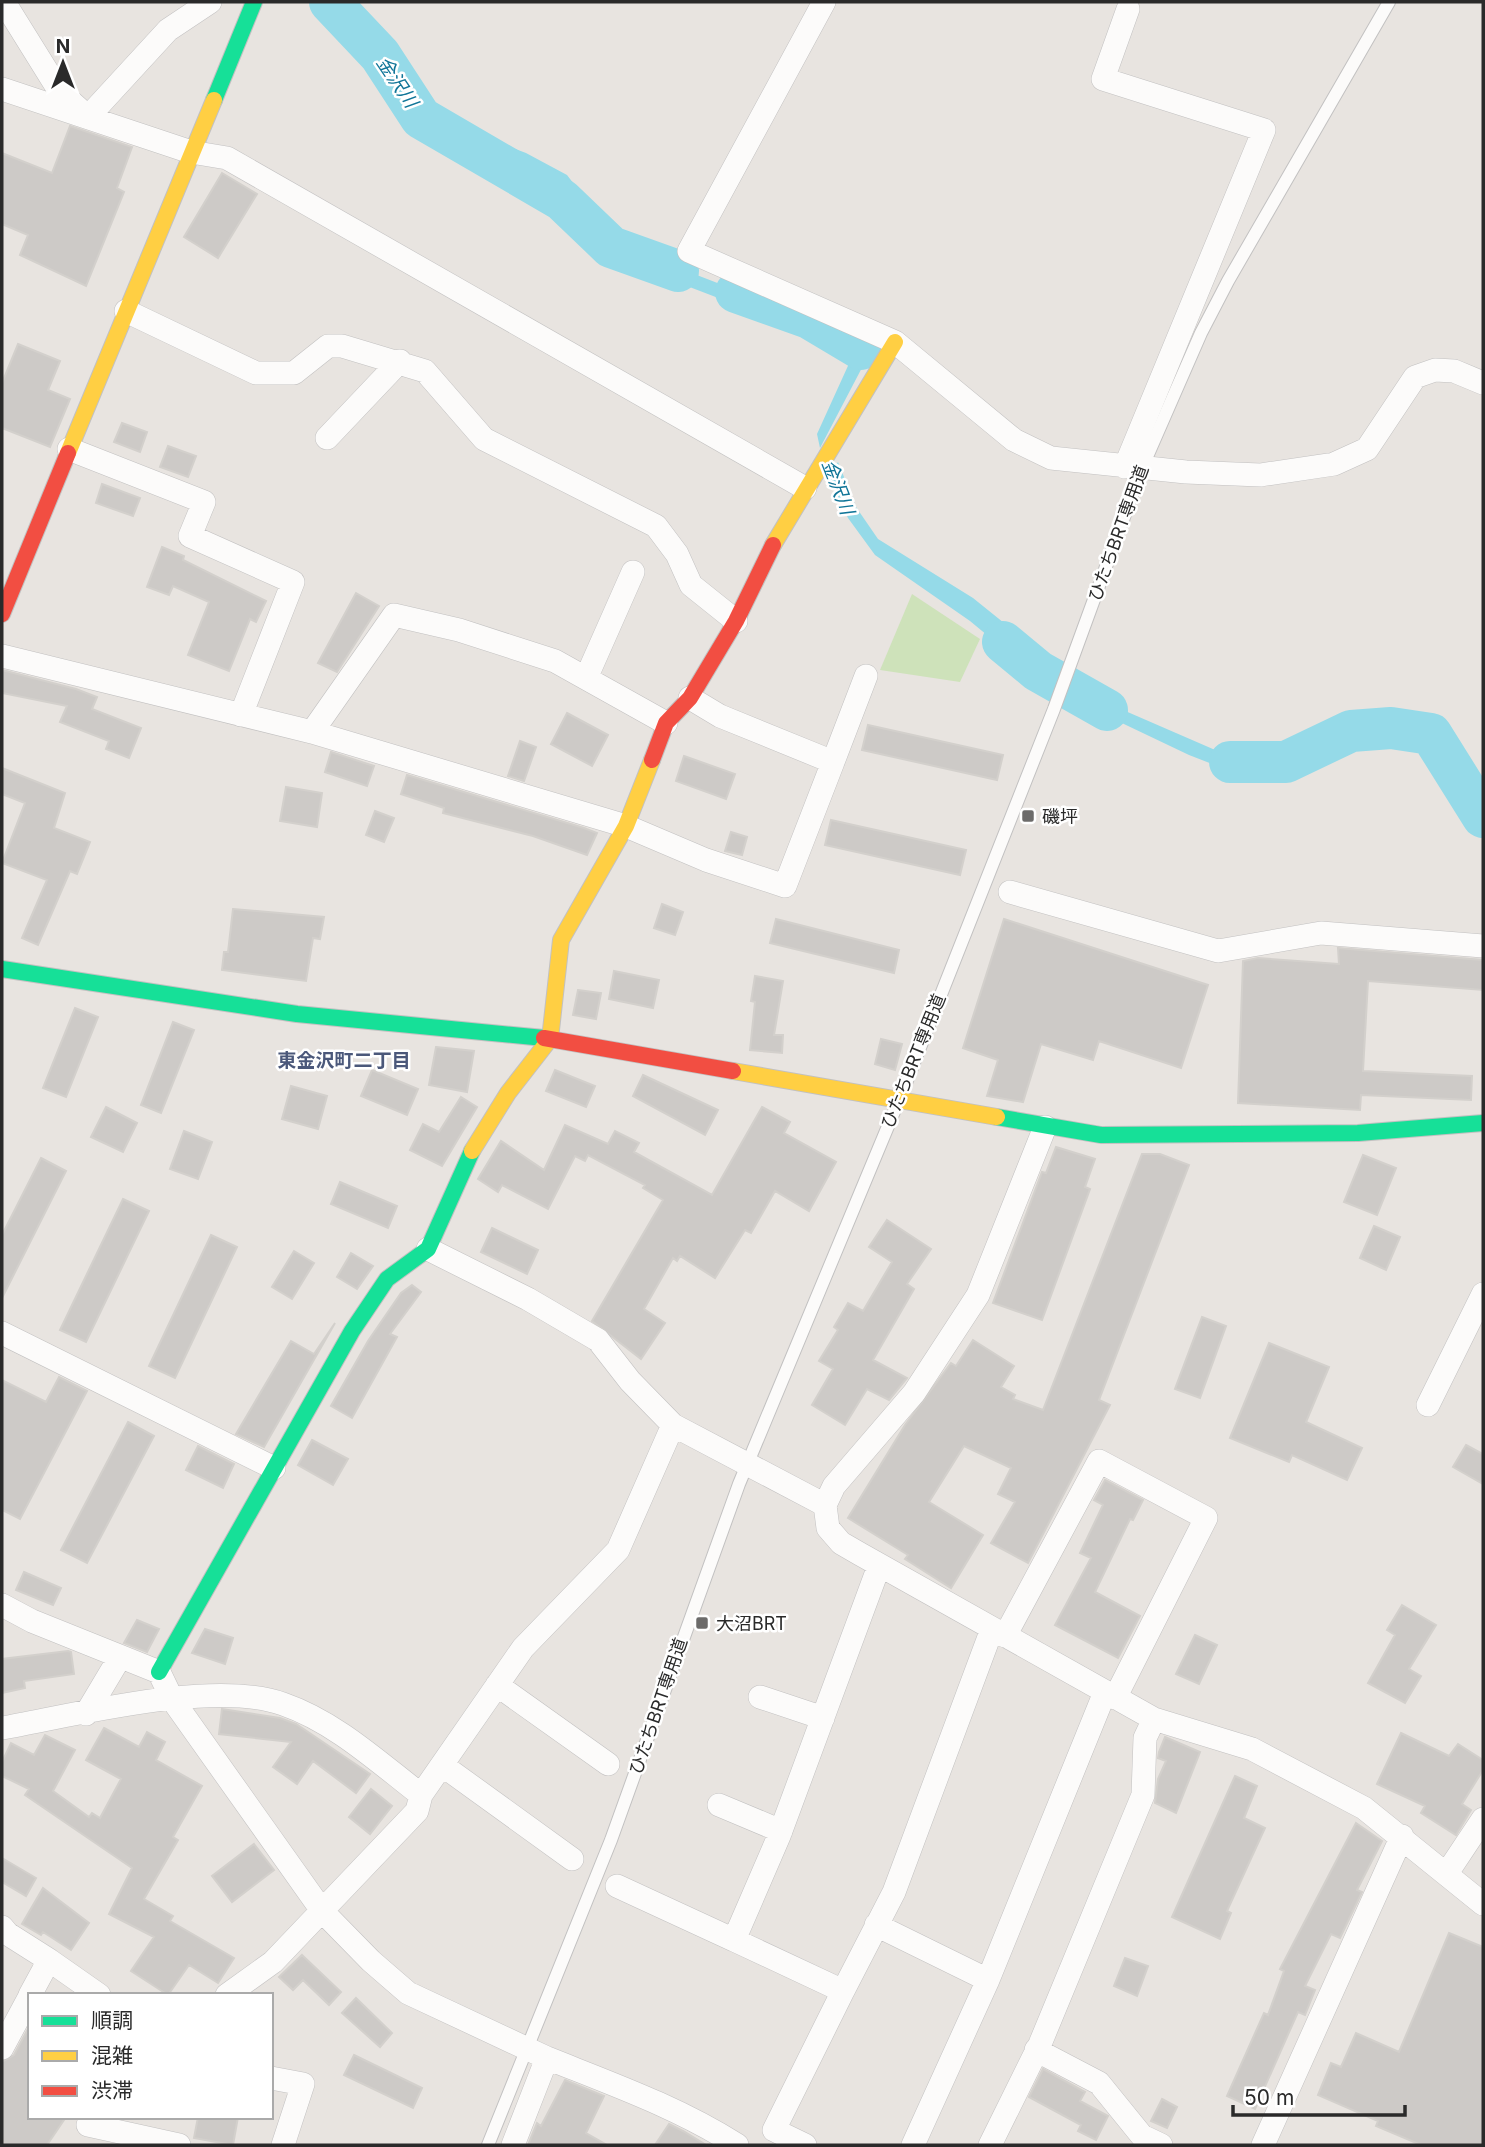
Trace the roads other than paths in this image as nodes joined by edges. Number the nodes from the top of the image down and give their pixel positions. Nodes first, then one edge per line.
1 (4, 2) edge
2 (210, 2) edge
3 (254, 2) edge
4 (824, 2) edge
5 (1390, 2) edge
6 (1124, 4) edge
7 (2, 89) edge
8 (42, 102) junction
9 (2, 104) edge
10 (88, 117) junction
11 (191, 152) junction
12 (126, 311) junction
13 (895, 341) junction
14 (400, 361) junction
15 (1483, 383) edge
16 (327, 438) dead end
17 (69, 449) junction
18 (1133, 467) junction
19 (805, 488) junction
20 (633, 572) dead end
21 (2, 614) edge
22 (736, 621) junction
23 (2, 656) edge
24 (587, 676) junction
25 (866, 676) dead end
26 (690, 698) junction
27 (241, 715) junction
28 (666, 723) junction
29 (312, 732) junction
30 (832, 762) junction
31 (626, 826) junction
32 (1010, 892) dead end
33 (1483, 946) edge
34 (2, 970) edge
35 (550, 1039) junction
36 (898, 1101) junction
37 (1483, 1123) edge
38 (1045, 1128) junction
39 (428, 1249) junction
40 (1483, 1294) edge
41 (2, 1333) edge
42 (1428, 1405) dead end
43 (673, 1426) junction
44 (747, 1465) junction
45 (274, 1468) junction
46 (825, 1505) junction
47 (880, 1566) junction
48 (2, 1605) edge
49 (998, 1632) junction
50 (120, 1657) junction
51 (159, 1672) junction
52 (497, 1685) junction
53 (1110, 1695) junction
54 (760, 1697) dead end
55 (172, 1699) junction
56 (86, 1714) junction
57 (823, 1718) junction
58 (1154, 1719) junction
59 (2, 1728) edge
60 (608, 1764) dead end
61 (442, 1765) junction
62 (421, 1795) junction
63 (719, 1805) dead end
64 (1483, 1819) edge
65 (781, 1831) junction
66 (1402, 1836) junction
67 (572, 1859) dead end
68 (1447, 1873) junction
69 (617, 1886) dead end
70 (1483, 1904) edge
71 (323, 1912) junction
72 (876, 1925) junction
73 (2, 1927) edge
74 (734, 1940) junction
75 (49, 1960) junction
76 (988, 1980) junction
77 (843, 1991) junction
78 (31, 1993) edge
79 (96, 1993) edge
80 (229, 1993) edge
81 (28, 1999) edge
82 (2, 2048) edge
83 (1036, 2050) junction
84 (537, 2053) junction
85 (273, 2078) edge
86 (86, 2129) edge
87 (771, 2138) edge
88 (179, 2145) edge
89 (283, 2145) edge
90 (488, 2145) edge
91 (513, 2145) edge
92 (737, 2145) edge
93 (805, 2145) edge
94 (913, 2145) edge
95 (990, 2145) edge
96 (1161, 2145) edge
97 (1263, 2145) edge

1 - 10 street
2 - 10 street
3 - 11 street
4 - 13 street
5 - 18 lane, ひたちBRT専用道
6 - 18 street
7 - 8 street
8 - 9 street
8 - 10 street
10 - 11 street
11 - 12 street
11 - 19 street
12 - 14 street
12 - 17 street
13 - 18 street
13 - 19 street
14 - 16 street
14 - 22 street
15 - 18 street
17 - 21 street
17 - 27 street
18 - 36 lane, ひたちBRT専用道
19 - 22 street
20 - 24 street
22 - 26 street
23 - 27 street
24 - 28 street
24 - 29 street
25 - 30 street
26 - 28 street
26 - 30 street
27 - 29 street
28 - 31 street
29 - 31 street
30 - 31 street
31 - 35 street
32 - 33 street
34 - 35 street
35 - 36 street
35 - 39 street
36 - 38 street
36 - 44 lane, ひたちBRT専用道
37 - 38 street
38 - 46 street
39 - 43 street
39 - 45 street
40 - 42 street
41 - 45 street
43 - 44 street
43 - 52 street
44 - 46 street
44 - 84 lane, ひたちBRT専用道
45 - 51 street
46 - 47 street
47 - 49 street
47 - 57 street
48 - 50 street
49 - 53 street
49 - 53 street
49 - 72 street
50 - 51 street
50 - 56 street
51 - 55 street
52 - 60 street
52 - 61 street
53 - 58 street
53 - 76 street
54 - 57 street
55 - 56 street
55 - 62 street
55 - 71 street
56 - 59 street
57 - 65 street
58 - 66 street
58 - 83 street
61 - 62 street
61 - 67 street
62 - 71 street
63 - 65 street
64 - 68 street
65 - 74 street
66 - 68 street
66 - 97 street
68 - 70 street
69 - 74 street
71 - 80 street
71 - 84 street
72 - 76 street
72 - 77 street
73 - 75 street
74 - 77 street
75 - 78 street
75 - 79 street
76 - 94 street
77 - 87 street
81 - 82 street
83 - 95 street
83 - 96 street
84 - 90 lane, ひたちBRT専用道
84 - 91 street
84 - 92 street
85 - 89 street
86 - 88 street
87 - 93 street

